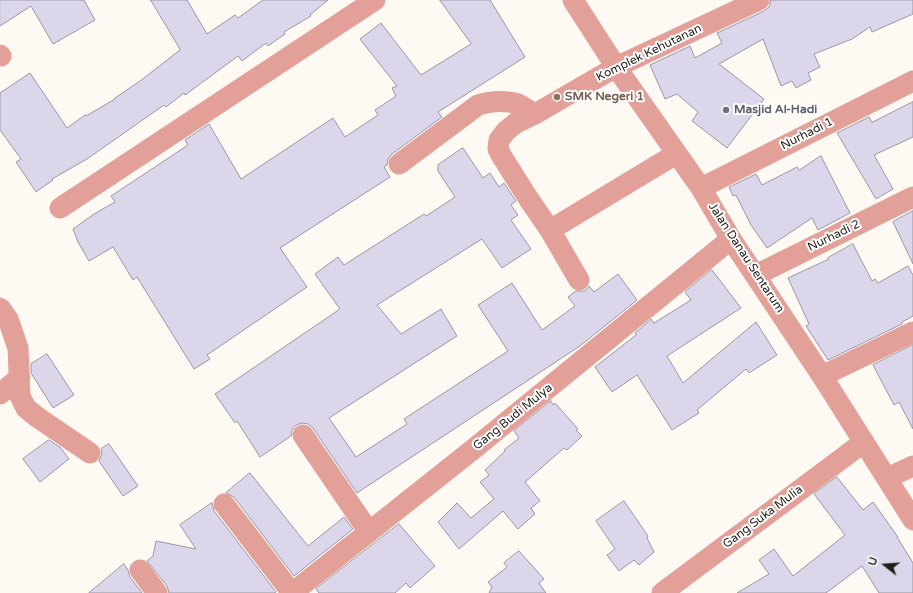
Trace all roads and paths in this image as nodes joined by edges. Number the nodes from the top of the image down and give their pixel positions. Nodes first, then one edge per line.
1 (375, 0) edge
2 (573, 0) edge
3 (758, 0) edge
4 (616, 67) junction
5 (913, 81) edge
6 (535, 114) junction
7 (676, 154) junction
8 (399, 164) dead end
9 (701, 188) junction
10 (913, 197) edge
11 (60, 208) dead end
12 (550, 230) junction
13 (731, 239) junction
14 (756, 275) junction
15 (579, 280) dead end
16 (0, 308) edge
17 (913, 332) edge
18 (822, 376) junction
19 (20, 377) junction
20 (0, 394) edge
21 (303, 435) dead end
22 (864, 442) junction
23 (90, 453) dead end
24 (913, 466) edge
25 (887, 478) junction
26 (224, 504) dead end
27 (913, 520) edge
28 (369, 532) junction
29 (140, 570) dead end
30 (157, 593) edge
31 (292, 593) edge
32 (662, 593) edge

1 - 11 street
2 - 4 street, Jalan Danau Sentarum
3 - 4 street, Komplek Kehutanan
4 - 6 street, Komplek Kehutanan
4 - 7 street, Jalan Danau Sentarum
5 - 9 street, Nurhadi 1
6 - 8 street
6 - 12 street, Komplek Kehutanan
7 - 9 street, Jalan Danau Sentarum
7 - 12 street
9 - 13 street, Jalan Danau Sentarum
10 - 14 street, Nurhadi 2
12 - 15 street, Komplek Kehutanan
13 - 14 street, Jalan Danau Sentarum
13 - 28 street, Gang Budi Mulya
14 - 18 street, Jalan Danau Sentarum
16 - 19 street
17 - 18 street
18 - 22 street, Jalan Danau Sentarum
19 - 20 street
19 - 23 street
21 - 28 street
22 - 25 street, Jalan Danau Sentarum
22 - 32 street, Gang Suka Mulia
24 - 25 street
25 - 27 street, Jalan Danau Sentarum
26 - 31 street
28 - 31 street, Gang Budi Mulya
29 - 30 street

